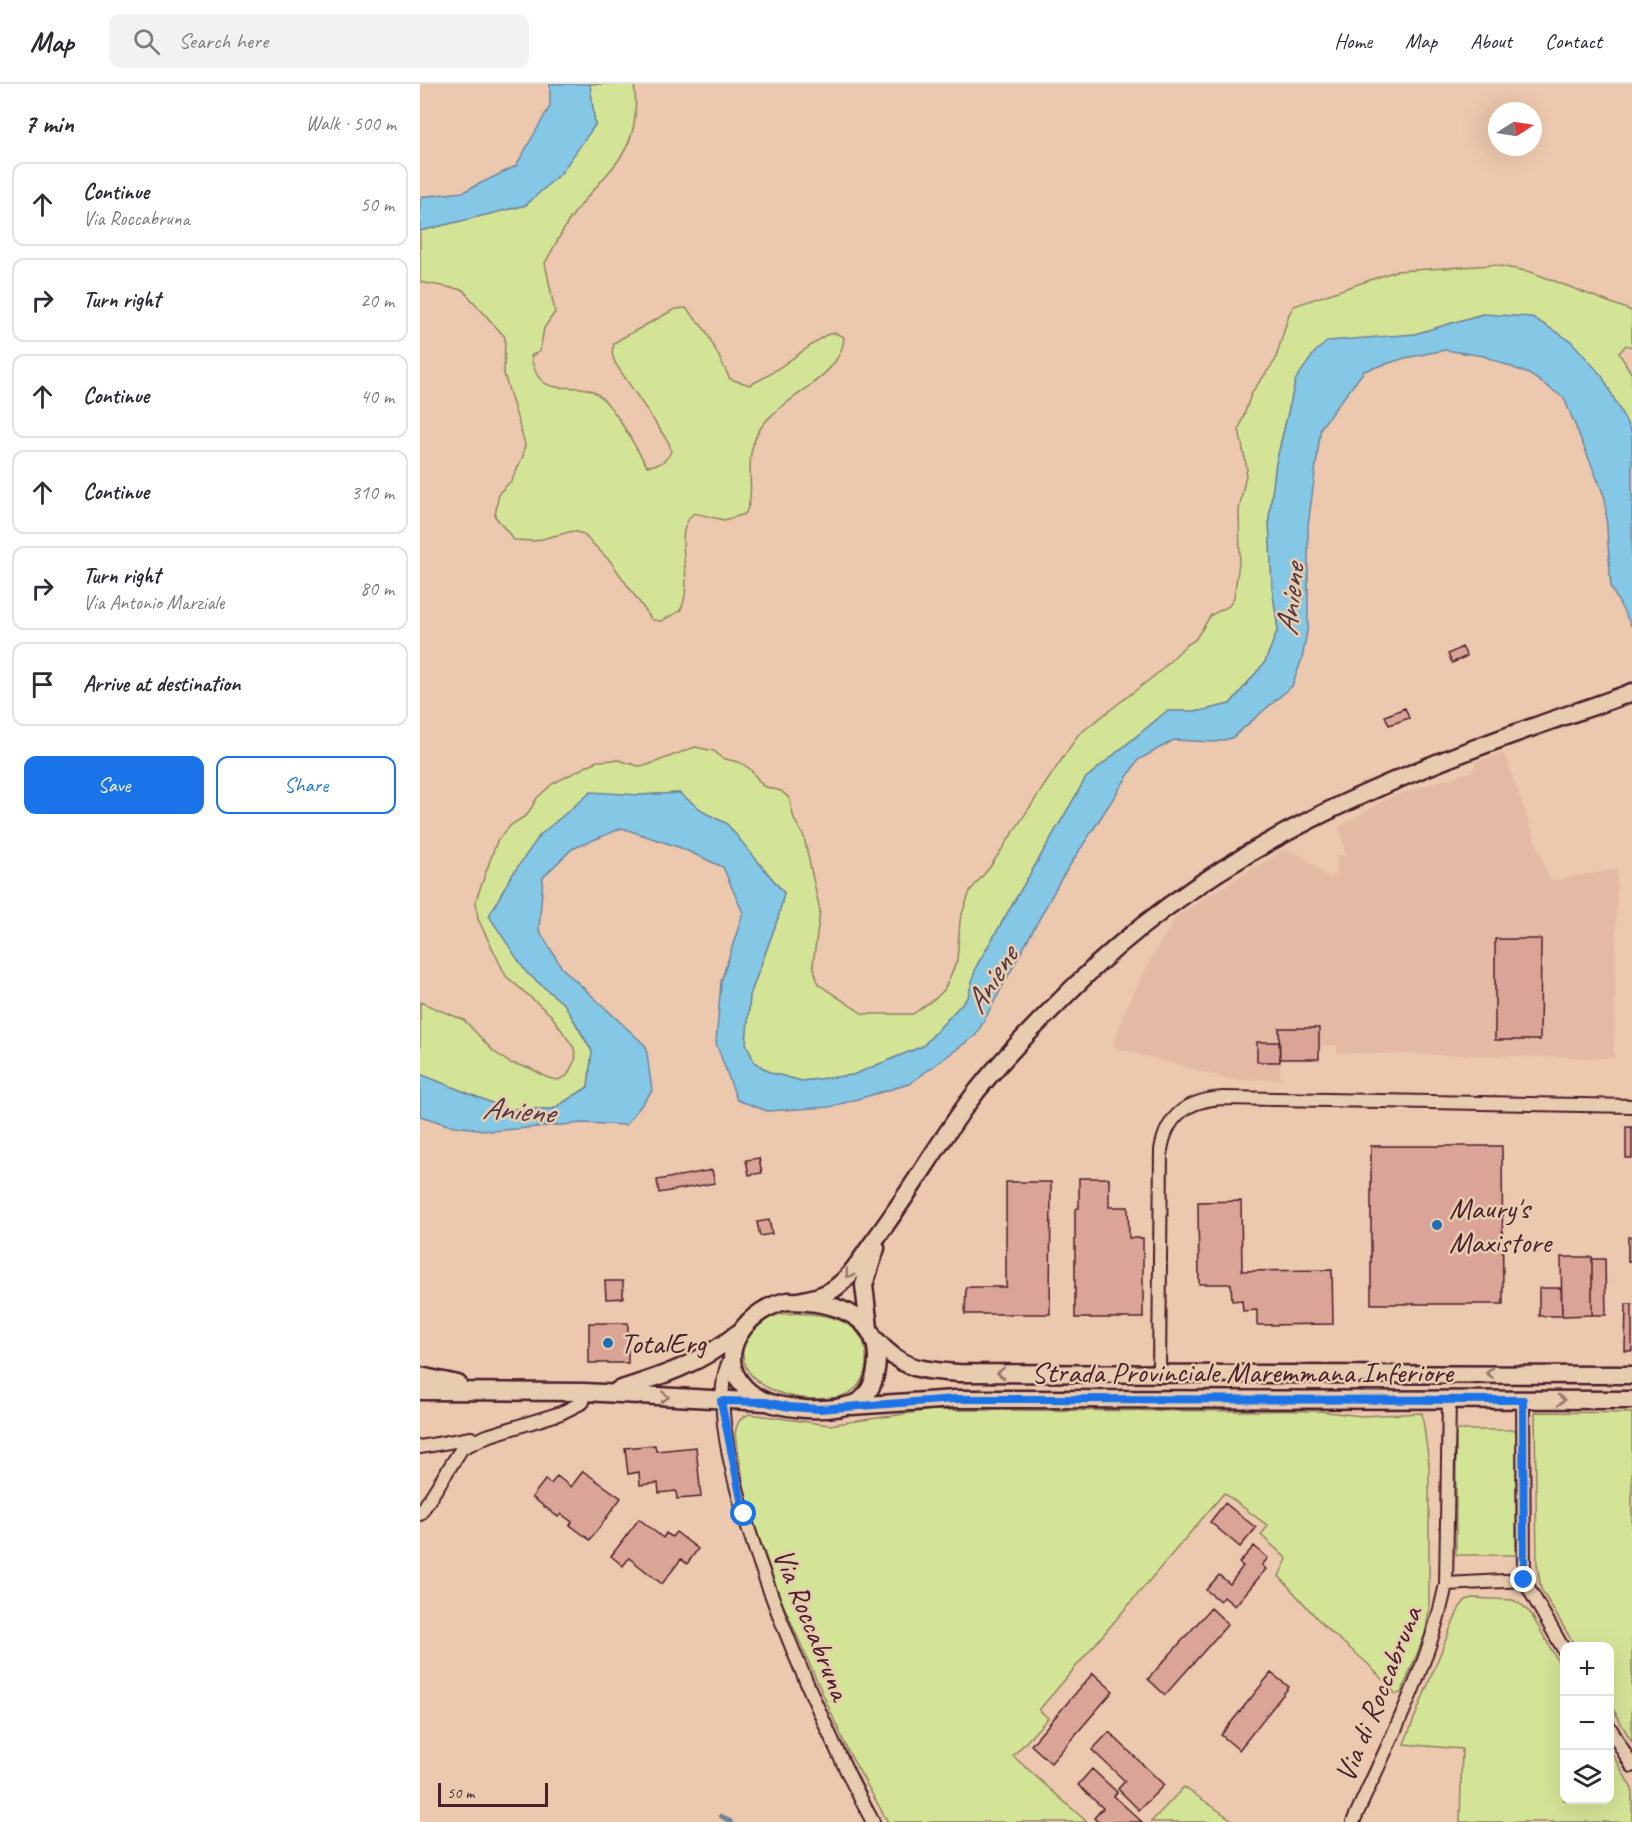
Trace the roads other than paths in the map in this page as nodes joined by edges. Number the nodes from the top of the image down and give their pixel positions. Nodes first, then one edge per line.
1 (1632, 692) edge
2 (1632, 1106) edge
3 (884, 1228) junction
4 (798, 1301) junction
5 (738, 1333) junction
6 (872, 1334) junction
7 (732, 1356) junction
8 (1159, 1372) junction
9 (1632, 1375) edge
10 (420, 1376) edge
11 (482, 1390) junction
12 (420, 1391) edge
13 (584, 1392) junction
14 (609, 1392) junction
15 (1449, 1399) junction
16 (1523, 1400) junction
17 (1632, 1400) edge
18 (721, 1401) junction
19 (766, 1402) junction
20 (851, 1406) junction
21 (487, 1436) junction
22 (420, 1447) edge
23 (420, 1514) edge
24 (1524, 1580) junction
25 (1446, 1584) junction
26 (1560, 1643) edge
27 (1614, 1735) edge
28 (1632, 1766) edge
29 (873, 1822) edge
30 (1353, 1822) edge

1 - 3 main road
2 - 8 street
3 -> 4 main road
3 - 6 main road
4 - 5 main road
4 - 6 main road
5 - 7 main road
5 - 14 main road
8 -> 6 main road, Strada Provinciale Maremmana Inferiore
6 - 20 main road
7 - 18 street, Via Roccabruna
7 - 19 main road
9 -> 8 main road, Strada Provinciale Maremmana Inferiore
10 - 11 main road
11 - 12 main road
11 - 13 main road
13 - 14 main road
13 - 21 street
14 -> 18 main road
15 - 16 main road, Strada Provinciale Maremmana Inferiore
15 - 20 main road, Strada Provinciale Maremmana Inferiore
15 - 25 street, Via di Roccabruna
16 -> 17 main road, Strada Provinciale Maremmana Inferiore
16 - 24 street
18 - 19 main road
18 - 29 street, Via Roccabruna
19 - 20 main road
21 - 22 street
21 - 23 street
24 - 25 street, Via di Roccabruna
24 - 26 street
25 - 30 street, Via di Roccabruna
27 - 28 street

